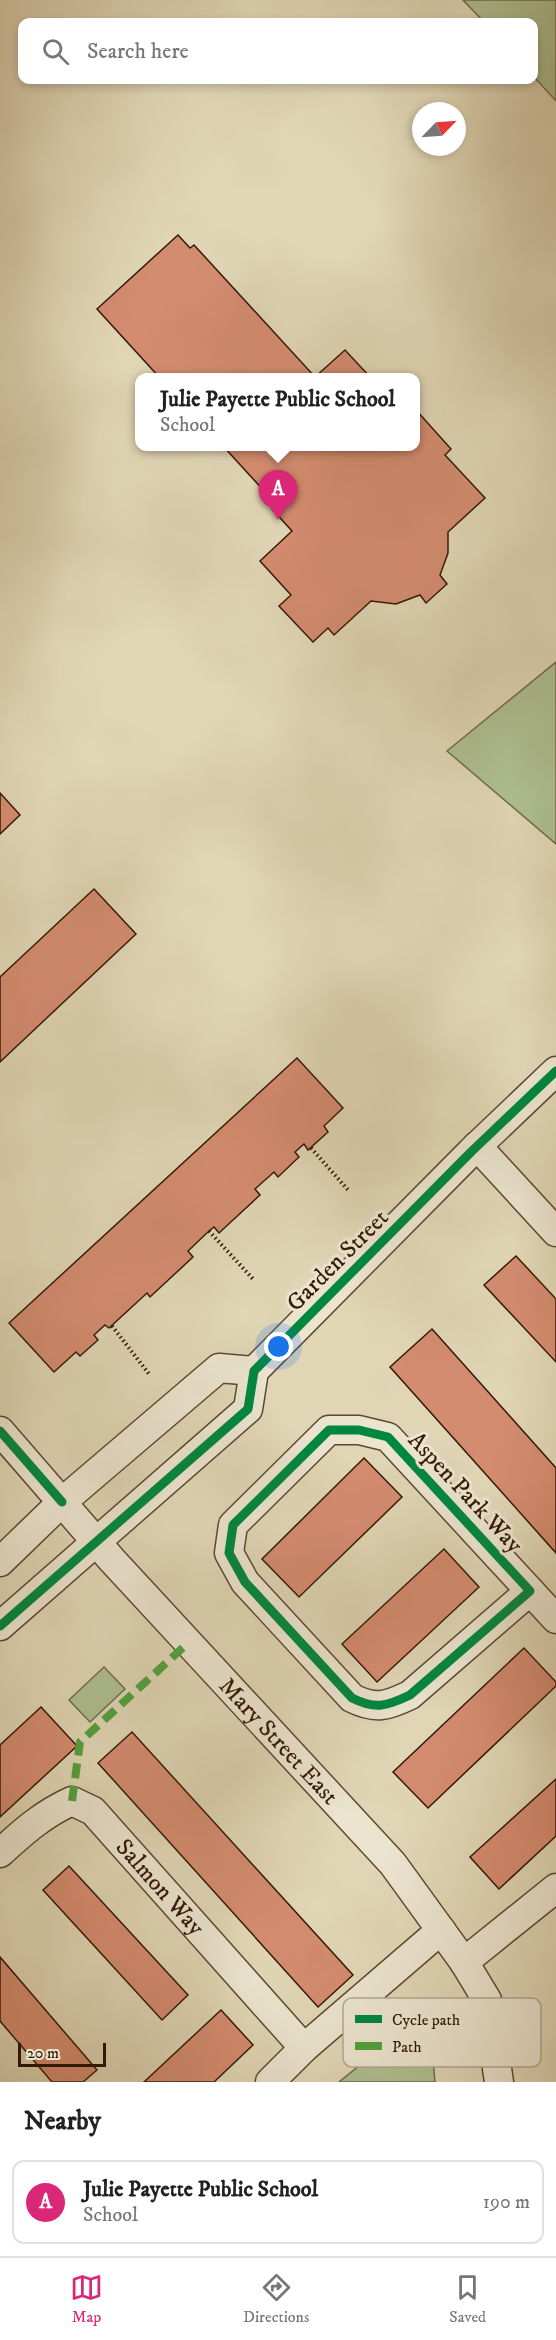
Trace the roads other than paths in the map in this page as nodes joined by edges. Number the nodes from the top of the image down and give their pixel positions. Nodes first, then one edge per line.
1 (556, 1071) edge
2 (477, 1146) junction
3 (556, 1232) edge
4 (254, 1371) junction
5 (0, 1431) edge
6 (62, 1502) junction
7 (96, 1541) junction
8 (0, 1562) edge
9 (530, 1591) junction
10 (556, 1618) edge
11 (0, 1626) edge
12 (0, 1853) edge
13 (556, 1888) edge
14 (441, 1930) junction
15 (464, 1962) junction
16 (362, 1998) edge
17 (485, 1998) edge
18 (343, 2014) edge
19 (304, 2048) junction
20 (497, 2067) edge
21 (270, 2082) edge
22 (499, 2082) edge

1 - 2 street, Garden Street
2 - 3 street
2 - 4 street, Garden Street
4 - 6 street
4 - 7 street
5 - 6 street, Mary Street East
6 - 7 street, Mary Street East
6 - 8 street
7 - 11 street
7 - 14 street, Mary Street East
9 - 9 street, Aspen Park Way
9 - 10 street, Aspen Park Way
12 - 19 street, Salmon Way
13 - 15 street
14 - 15 street, Mary Street East
14 - 16 street
15 - 17 street, Mary Street East
18 - 19 street
19 - 21 street
20 - 22 street, Mary Street East

